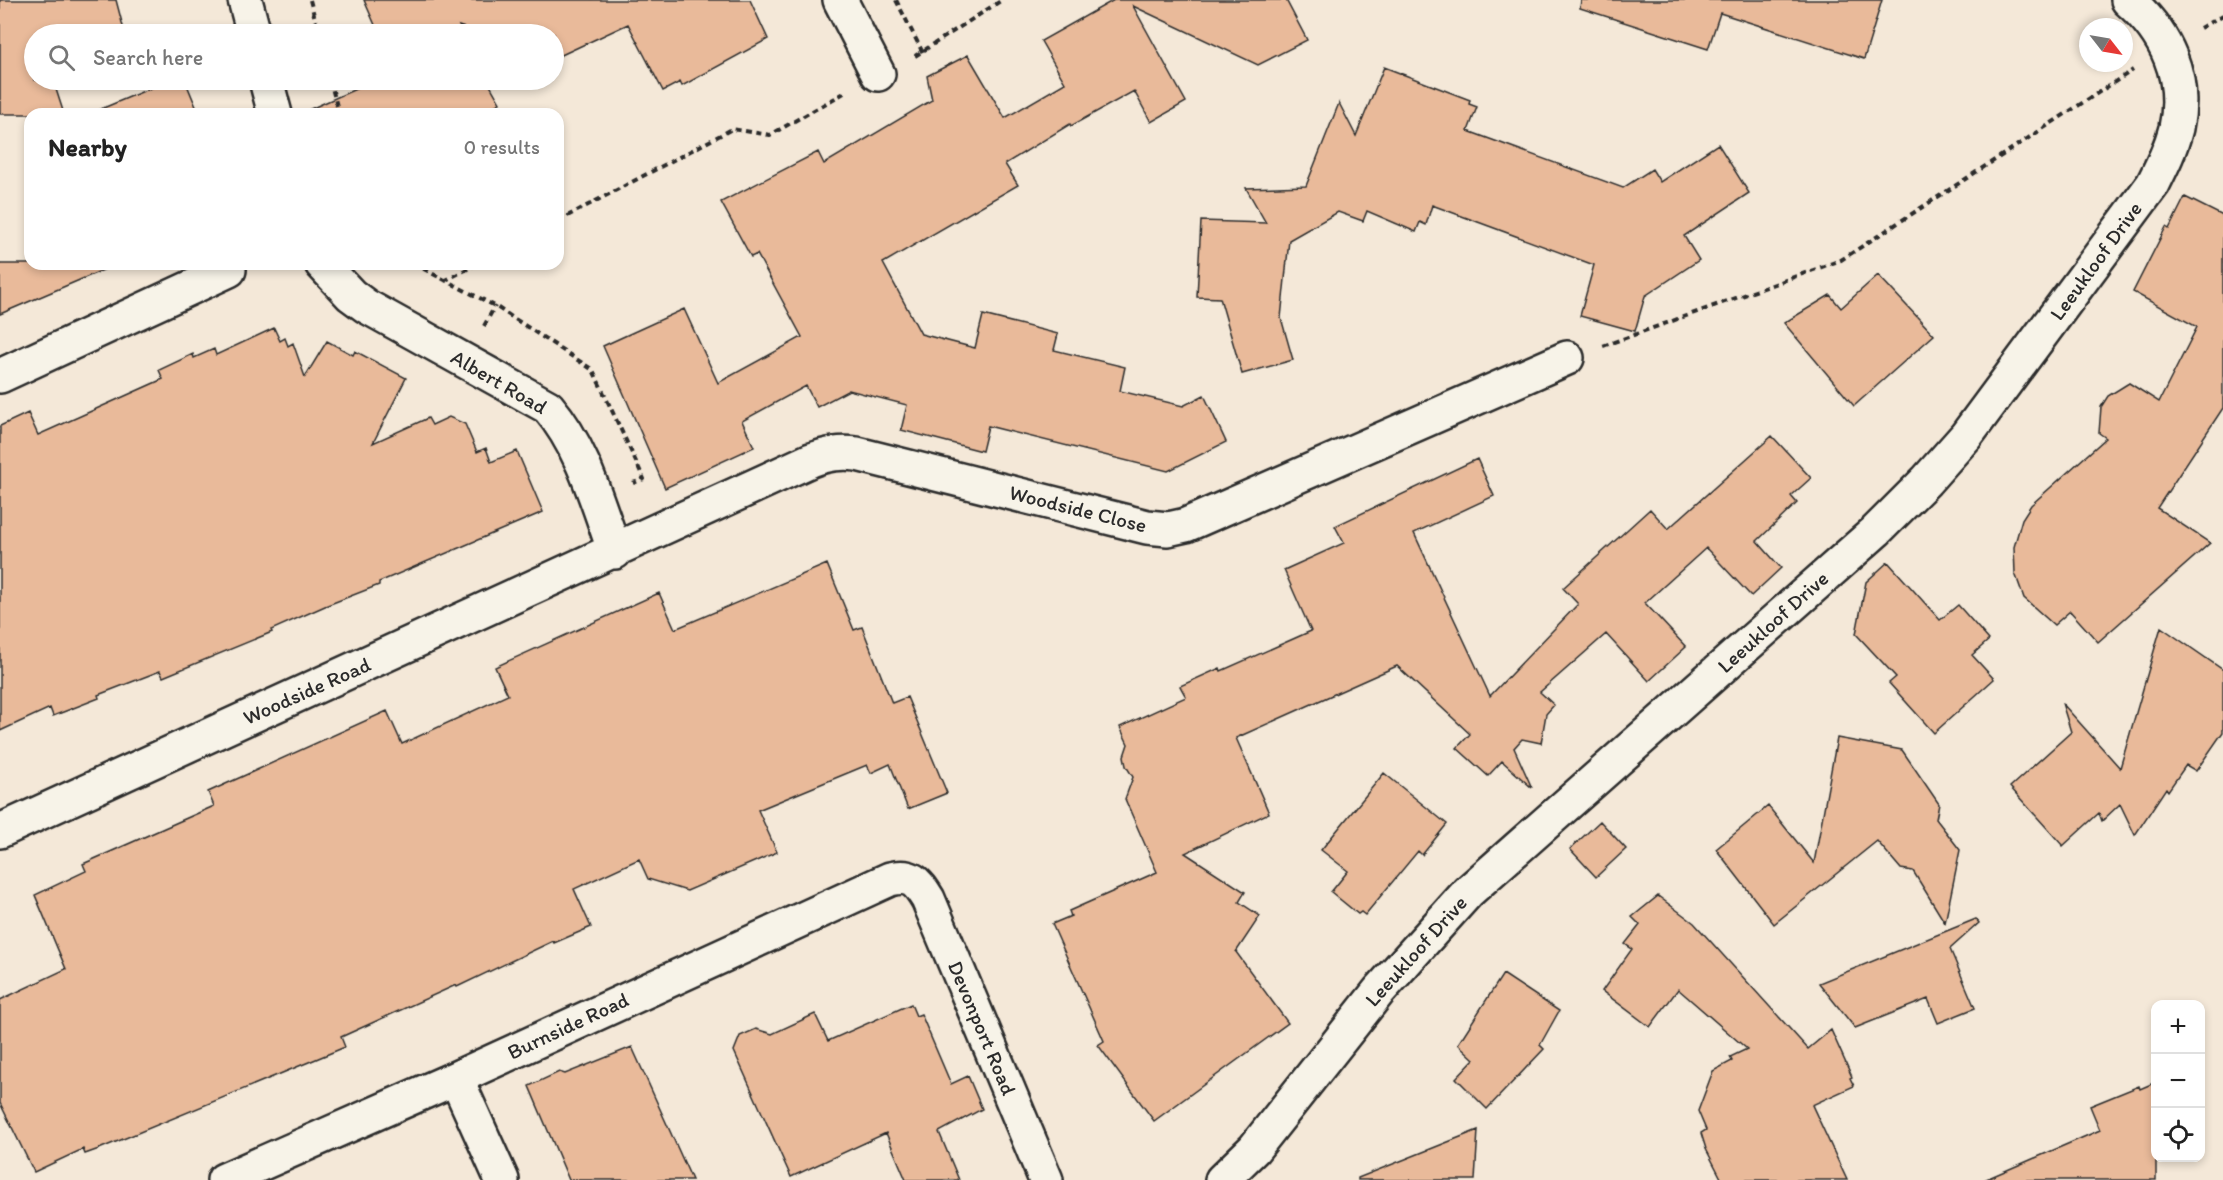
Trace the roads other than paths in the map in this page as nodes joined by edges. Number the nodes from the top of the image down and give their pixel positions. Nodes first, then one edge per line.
1 (245, 0) edge
2 (840, 0) edge
3 (2128, 0) edge
4 (251, 24) edge
5 (878, 74) road end
6 (269, 90) edge
7 (273, 108) edge
8 (229, 270) dead end
9 (328, 270) edge
10 (1568, 358) road end
11 (0, 376) edge
12 (615, 552) junction
13 (0, 831) edge
14 (912, 879) joint
15 (456, 1078) junction
16 (224, 1180) edge
17 (502, 1180) edge
18 (1046, 1180) edge
19 (1222, 1180) edge

1 - 4 street
2 - 5 street
3 - 19 street, Leeukloof Drive
6 - 7 street
8 - 11 street
9 - 12 street, Albert Road
10 - 12 street, Woodside Close
12 - 13 street, Woodside Road
14 - 15 street, Burnside Road
14 - 18 street, Devonport Road
15 - 16 street, Burnside Road
15 - 17 street

